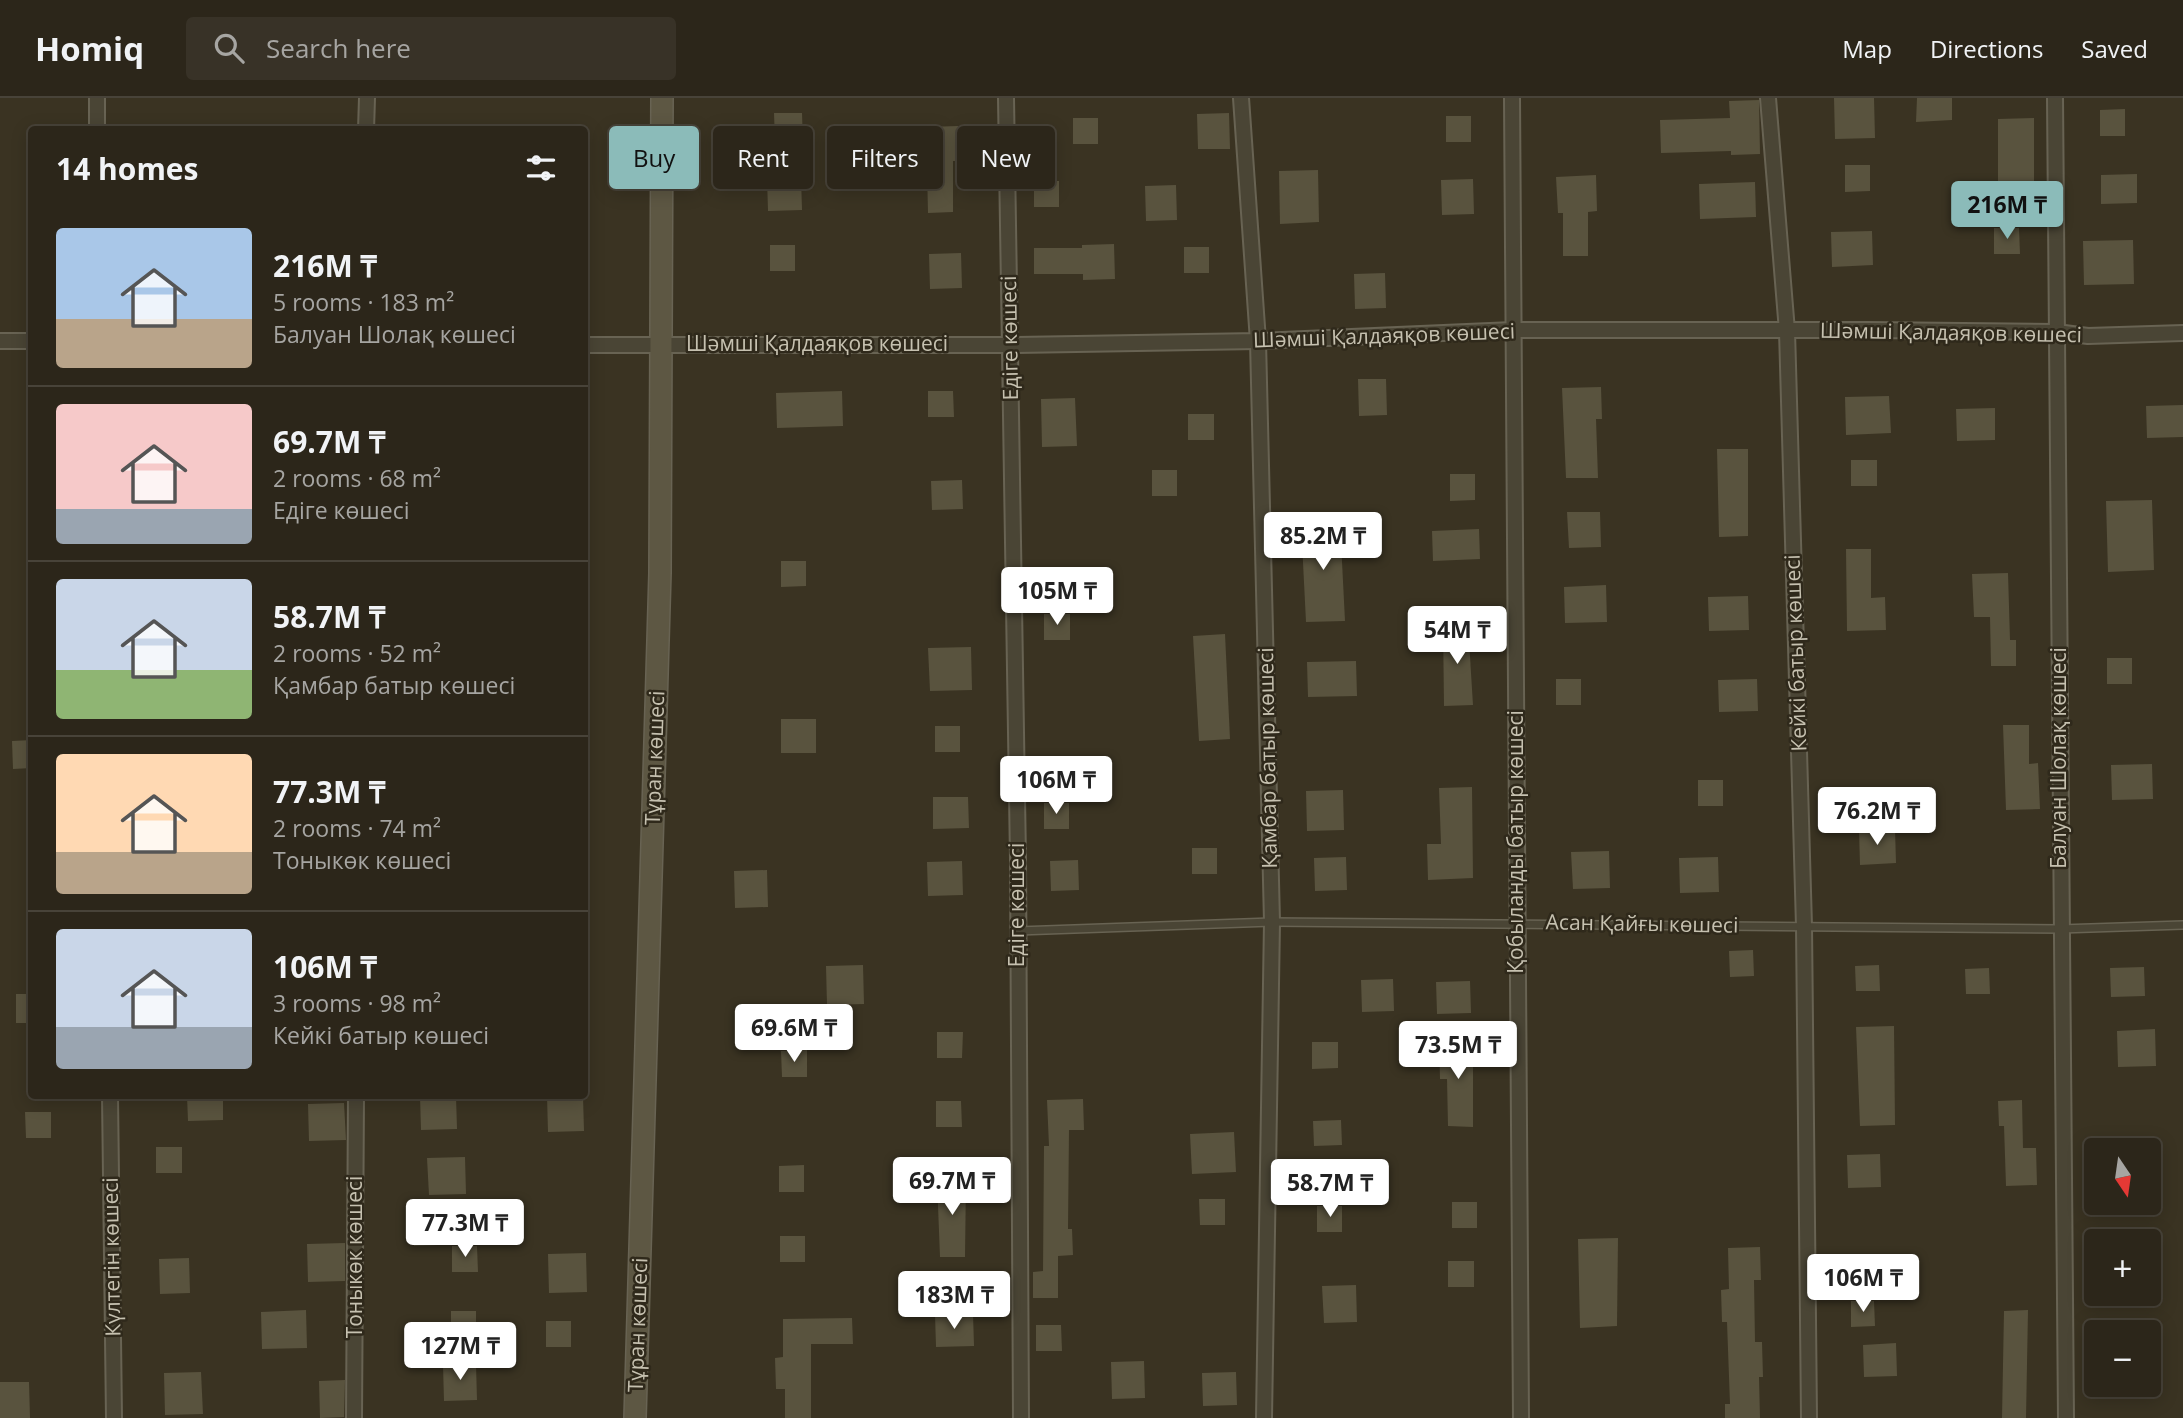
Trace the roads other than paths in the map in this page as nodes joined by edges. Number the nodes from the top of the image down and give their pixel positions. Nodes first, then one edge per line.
1 (97, 98) edge
2 (367, 98) edge
3 (662, 98) edge
4 (1006, 98) edge
5 (1241, 98) edge
6 (1512, 98) edge
7 (1768, 98) edge
8 (2055, 98) edge
9 (97, 126) edge
10 (366, 126) edge
11 (1513, 330) junction
12 (1787, 331) junction
13 (2056, 332) junction
14 (2183, 333) edge
15 (0, 341) edge
16 (28, 341) edge
17 (1258, 341) junction
18 (663, 344) junction
19 (588, 345) edge
20 (1010, 345) junction
21 (1272, 922) junction
22 (1517, 923) junction
23 (2183, 925) edge
24 (1804, 926) junction
25 (2060, 929) junction
26 (1017, 930) junction
27 (110, 1099) edge
28 (356, 1099) edge
29 (114, 1418) edge
30 (354, 1418) edge
31 (635, 1418) edge
32 (1021, 1418) edge
33 (1264, 1418) edge
34 (1521, 1418) edge
35 (1809, 1418) edge
36 (2066, 1418) edge

1 - 9 street
2 - 10 street
3 - 18 street, Тұран көшесі
4 - 20 street, Едіге көшесі
5 - 17 street, Қамбар батыр көшесі
6 - 11 street, Қобыланды батыр көшесі
7 - 12 street, Кейкі батыр көшесі
8 - 13 street, Балуан Шолақ көшесі
11 - 12 street, Шәмші Қалдаяқов көшесі
11 - 17 street, Шәмші Қалдаяқов көшесі
11 - 22 street, Қобыланды батыр көшесі
12 - 13 street, Шәмші Қалдаяқов көшесі
12 - 24 street, Кейкі батыр көшесі
13 - 14 street, Шәмші Қалдаяқов көшесі
13 - 25 street, Балуан Шолақ көшесі
15 - 16 street
17 - 20 street, Шәмші Қалдаяқов көшесі
17 - 21 street, Қамбар батыр көшесі
18 - 19 street, Шәмші Қалдаяқов көшесі
18 - 20 street, Шәмші Қалдаяқов көшесі
18 - 31 street, Тұран көшесі
20 - 26 street, Едіге көшесі
21 - 22 lane, Асан Қайғы көшесі
21 - 26 lane, Асан Қайғы көшесі
21 - 33 street, Қамбар батыр көшесі
22 - 24 lane, Асан Қайғы көшесі
22 - 34 street, Қобыланды батыр көшесі
23 - 25 lane, Асан Қайғы көшесі
24 - 25 lane, Асан Қайғы көшесі
24 - 35 street, Кейкі батыр көшесі
25 - 36 street, Балуан Шолақ көшесі
26 - 32 street, Едіге көшесі
27 - 29 street, Күлтегін көшесі
28 - 30 street, Тоныкөк көшесі

